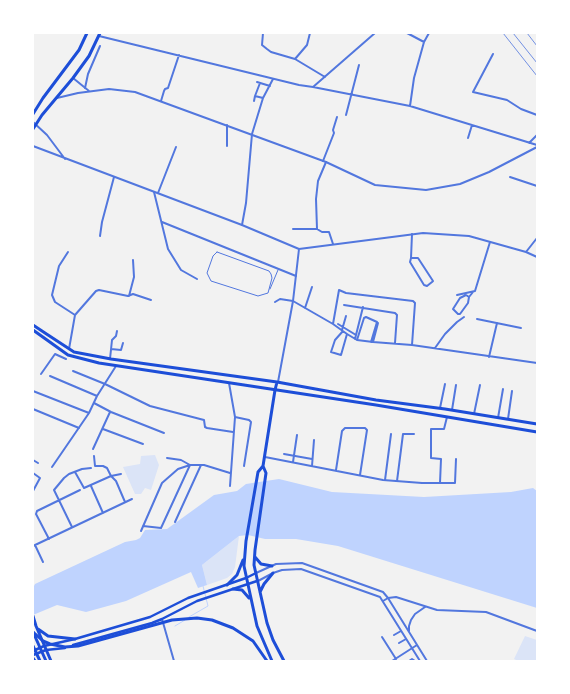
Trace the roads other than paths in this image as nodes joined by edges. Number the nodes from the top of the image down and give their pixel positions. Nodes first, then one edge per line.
1 (87, 33) edge
2 (263, 33) edge
3 (310, 33) edge
4 (375, 33) edge
5 (407, 33) edge
6 (429, 33) edge
7 (100, 35) edge
8 (424, 42) junction
9 (100, 46) dead end
10 (493, 54) dead end
11 (179, 55) junction
12 (295, 59) junction
13 (360, 65) dead end
14 (325, 77) junction
15 (73, 78) junction
16 (273, 78) junction
17 (270, 86) junction
18 (313, 87) junction
19 (85, 88) junction
20 (90, 92) junction
21 (351, 94) junction
22 (255, 96) junction
23 (57, 98) junction
24 (263, 98) junction
25 (161, 101) junction
26 (254, 101) dead end
27 (410, 106) junction
28 (33, 114) edge
29 (346, 115) dead end
30 (537, 115) edge
31 (337, 117) dead end
32 (33, 122) edge
33 (227, 125) junction
34 (472, 125) junction
35 (33, 130) edge
36 (252, 134) junction
37 (537, 135) edge
38 (468, 138) dead end
39 (529, 143) junction
40 (33, 146) edge
41 (226, 146) dead end
42 (537, 146) edge
43 (176, 147) dead end
44 (66, 160) junction
45 (325, 161) junction
46 (114, 176) junction
47 (510, 177) dead end
48 (537, 186) edge
49 (154, 192) junction
50 (158, 193) junction
51 (162, 222) junction
52 (242, 225) junction
53 (293, 229) dead end
54 (317, 229) junction
55 (412, 234) junction
56 (100, 236) dead end
57 (537, 238) edge
58 (490, 242) junction
59 (333, 244) junction
60 (299, 249) junction
61 (68, 252) dead end
62 (526, 252) junction
63 (537, 257) edge
64 (411, 258) junction
65 (133, 260) dead end
66 (279, 269) junction
67 (296, 276) junction
68 (197, 279) dead end
69 (312, 287) dead end
70 (473, 292) junction
71 (268, 293) junction
72 (457, 295) dead end
73 (129, 296) junction
74 (469, 297) junction
75 (151, 300) dead end
76 (293, 301) junction
77 (275, 302) dead end
78 (344, 304) dead end
79 (364, 307) junction
80 (305, 308) junction
81 (75, 315) junction
82 (346, 316) dead end
83 (464, 317) dead end
84 (477, 318) dead end
85 (378, 323) dead end
86 (497, 323) junction
87 (333, 324) junction
88 (338, 324) dead end
89 (33, 325) edge
90 (343, 326) junction
91 (522, 328) dead end
92 (33, 330) edge
93 (117, 331) dead end
94 (342, 331) junction
95 (347, 334) junction
96 (356, 335) junction
97 (356, 339) junction
98 (372, 342) junction
99 (122, 344) dead end
100 (395, 344) junction
101 (412, 344) junction
102 (435, 348) junction
103 (69, 349) junction
104 (111, 349) junction
105 (64, 352) junction
106 (60, 356) junction
107 (489, 357) junction
108 (66, 359) dead end
109 (110, 359) junction
110 (537, 363) edge
111 (116, 366) junction
112 (74, 371) dead end
113 (41, 374) dead end
114 (50, 376) dead end
115 (278, 382) junction
116 (229, 383) junction
117 (105, 384) junction
118 (445, 384) dead end
119 (456, 385) dead end
120 (480, 385) dead end
121 (319, 389) junction
122 (503, 389) dead end
123 (275, 390) junction
124 (512, 390) dead end
125 (33, 391) edge
126 (96, 396) junction
127 (317, 397) junction
128 (376, 400) junction
129 (94, 403) junction
130 (376, 405) junction
131 (440, 408) junction
132 (33, 409) edge
133 (445, 409) junction
134 (452, 410) junction
135 (111, 412) junction
136 (88, 413) junction
137 (474, 414) junction
138 (234, 416) junction
139 (446, 417) junction
140 (498, 418) junction
141 (508, 419) junction
142 (537, 424) edge
143 (79, 428) junction
144 (103, 429) junction
145 (233, 432) junction
146 (537, 432) edge
147 (164, 433) dead end
148 (391, 434) dead end
149 (414, 434) dead end
150 (297, 435) dead end
151 (314, 440) dead end
152 (143, 444) dead end
153 (93, 449) dead end
154 (284, 454) dead end
155 (94, 456) dead end
156 (294, 456) junction
157 (265, 457) junction
158 (167, 458) dead end
159 (456, 458) dead end
160 (312, 459) junction
161 (33, 460) edge
162 (293, 462) junction
163 (38, 463) dead end
164 (190, 465) junction
165 (201, 465) junction
166 (244, 466) dead end
167 (263, 466) junction
168 (312, 466) junction
169 (52, 468) dead end
170 (91, 468) dead end
171 (336, 470) junction
172 (75, 471) junction
173 (33, 473) edge
174 (230, 473) junction
175 (121, 474) dead end
176 (360, 475) junction
177 (111, 476) junction
178 (385, 480) junction
179 (397, 481) junction
180 (440, 483) junction
181 (91, 486) junction
182 (230, 486) dead end
183 (80, 490) dead end
184 (33, 491) edge
185 (132, 499) dead end
186 (59, 500) junction
187 (125, 502) junction
188 (104, 513) junction
189 (175, 522) dead end
190 (143, 526) junction
191 (72, 528) junction
192 (141, 531) dead end
193 (49, 539) junction
194 (34, 546) edge
195 (244, 555) junction
196 (254, 556) junction
197 (43, 562) dead end
198 (272, 566) junction
199 (256, 573) junction
200 (273, 573) junction
201 (246, 578) junction
202 (257, 581) junction
203 (248, 584) junction
204 (227, 585) junction
205 (233, 589) junction
206 (260, 593) junction
207 (388, 598) junction
208 (382, 601) junction
209 (251, 603) junction
210 (425, 607) junction
211 (33, 616) edge
212 (162, 619) junction
213 (35, 624) edge
214 (102, 631) junction
215 (401, 631) junction
216 (537, 631) edge
217 (33, 632) edge
218 (409, 633) junction
219 (394, 635) dead end
220 (104, 636) junction
221 (382, 637) dead end
222 (75, 639) junction
223 (406, 639) junction
224 (399, 643) dead end
225 (417, 645) junction
226 (33, 646) edge
227 (44, 646) junction
228 (412, 648) junction
229 (46, 650) junction
230 (33, 651) edge
231 (33, 656) edge
232 (396, 659) junction
233 (34, 661) edge
234 (40, 661) edge
235 (46, 661) edge
236 (51, 661) edge
237 (174, 661) edge
238 (267, 661) edge
239 (272, 661) edge
240 (284, 661) edge
241 (392, 661) edge
242 (409, 661) edge
243 (415, 661) edge
244 (420, 661) edge
245 (427, 661) edge

1 - 28 main road
2 - 12 street
3 - 12 street
4 - 14 street
5 - 8 street
6 - 8 street
7 - 11 street
7 - 15 main road
8 - 27 street
9 - 19 street
10 - 30 street
11 - 16 street
11 - 25 street
12 - 14 street
13 - 21 street
14 - 18 street
15 - 19 street
15 - 23 main road
16 - 17 street
16 - 18 street
17 - 22 street
17 - 24 street
18 - 21 street
19 - 20 street
20 - 23 street
20 - 25 street
21 - 27 street
21 - 29 street
22 - 24 street
22 - 26 street
23 - 35 main road
24 - 36 street
25 - 33 street
27 - 34 street
31 - 45 street
32 - 44 street
33 - 36 street
33 - 41 street
34 - 38 street
34 - 39 street
36 - 45 street
36 - 52 street
37 - 39 street
39 - 42 street
40 - 44 street
42 - 45 street
43 - 50 street
44 - 46 street
45 - 54 street
46 - 49 street
46 - 56 street
47 - 48 street
49 - 50 street
49 - 51 street
50 - 52 street
51 - 66 street
51 - 68 street
52 - 60 street
53 - 54 street
54 - 59 street
55 - 58 street
55 - 59 street
55 - 64 street
57 - 62 street
58 - 62 street
58 - 70 street
59 - 60 street
60 - 67 street
61 - 81 street
62 - 63 street
64 - 64 street
65 - 73 street
66 - 67 street
66 - 71 lane
67 - 76 street
69 - 80 street
70 - 72 street
70 - 74 street
71 - 71 lane
73 - 75 street
73 - 81 street
74 - 74 street
76 - 77 street
76 - 80 street
76 - 115 street
78 - 79 street
79 - 96 street
79 - 100 street
80 - 87 street
81 - 103 street
82 - 90 street
83 - 102 street
84 - 86 street
85 - 98 street
86 - 91 street
86 - 107 street
87 - 94 street
87 - 101 street
88 - 90 street
89 - 103 main road
90 - 94 street
90 - 96 street
92 - 105 main road
93 - 104 street
94 - 95 street
94 - 95 street
95 - 97 street
96 - 97 street
97 - 98 street
97 - 98 street
98 - 100 street
99 - 104 street
100 - 101 street
101 - 102 street
102 - 107 street
103 - 109 main road
104 - 109 street
105 - 106 street
105 - 111 main road
106 - 108 street
106 - 113 street
107 - 110 street
109 - 115 main road
111 - 116 main road
111 - 117 street
112 - 117 street
114 - 126 street
115 - 121 main road
115 - 123 main road
116 - 123 main road
116 - 138 street
117 - 126 street
117 - 145 street
118 - 131 street
119 - 134 street
120 - 137 street
121 - 127 main road
121 - 128 main road
122 - 140 street
123 - 127 main road
123 - 157 main road
124 - 141 street
125 - 136 street
126 - 129 street
127 - 130 main road
128 - 130 main road
128 - 131 main road
129 - 135 street
129 - 136 street
130 - 139 main road
131 - 133 main road
132 - 143 street
133 - 134 main road
133 - 139 main road
134 - 137 main road
135 - 144 street
135 - 147 street
136 - 143 street
137 - 140 main road
138 - 145 street
138 - 166 street
139 - 146 main road
139 - 180 street
140 - 141 main road
141 - 142 main road
143 - 169 street
144 - 152 street
144 - 153 street
145 - 174 street
148 - 178 street
149 - 179 street
150 - 156 street
151 - 160 street
154 - 156 street
155 - 177 street
156 - 160 street
156 - 162 street
157 - 162 street
157 - 167 main road
158 - 164 street
159 - 180 street
160 - 168 street
161 - 163 street
162 - 168 street
164 - 165 street
164 - 190 street
164 - 190 street
165 - 174 street
165 - 189 street
167 - 195 main road
167 - 196 main road
168 - 171 street
170 - 172 street
171 - 176 street
171 - 176 street
172 - 181 street
172 - 186 street
173 - 184 street
174 - 182 street
175 - 177 street
176 - 178 street
177 - 181 street
177 - 187 street
178 - 179 street
179 - 180 street
181 - 188 street
183 - 186 street
185 - 187 street
186 - 191 street
186 - 193 street
187 - 188 street
188 - 191 street
190 - 192 street
191 - 193 street
193 - 194 street
194 - 197 street
195 - 201 main road
195 - 204 main road
196 - 198 main road
196 - 199 main road
198 - 199 street
198 - 207 street
199 - 201 main road
199 - 202 main road
200 - 202 street
200 - 206 main road
200 - 208 street
201 - 203 main road
201 - 204 main road
202 - 203 main road
202 - 206 main road
203 - 205 main road
203 - 209 main road
204 - 214 main road
205 - 209 main road
205 - 212 main road
206 - 240 main road
207 - 208 street
207 - 210 street
207 - 218 street
208 - 215 street
209 - 239 main road
210 - 216 street
210 - 218 street
211 - 213 main road
212 - 220 main road
212 - 237 street
213 - 222 main road
213 - 227 main road
214 - 220 main road
214 - 222 main road
215 - 219 street
215 - 223 street
217 - 235 main road
217 - 238 main road
218 - 225 street
220 - 229 main road
221 - 232 street
222 - 227 main road
223 - 224 street
223 - 228 street
225 - 228 street
225 - 245 street
226 - 234 main road
227 - 229 main road
227 - 230 main road
228 - 232 street
228 - 244 street
229 - 231 main road
229 - 236 main road
231 - 233 main road
232 - 241 street
242 - 243 street

